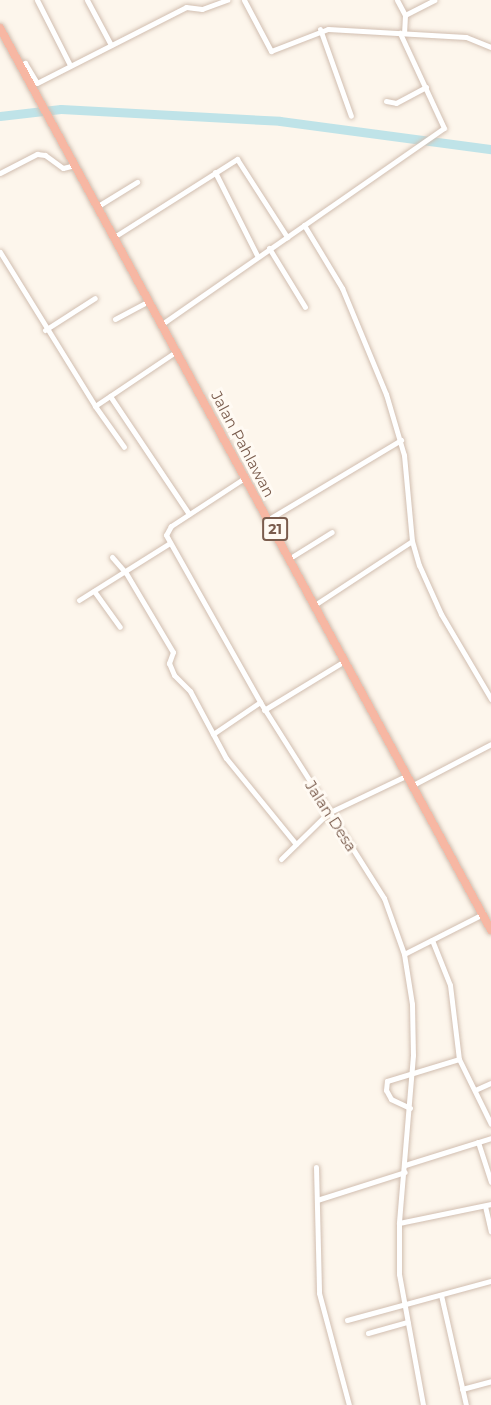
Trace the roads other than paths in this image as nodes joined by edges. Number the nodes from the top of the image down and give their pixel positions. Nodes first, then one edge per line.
1 (37, 0) edge
2 (87, 0) edge
3 (227, 0) edge
4 (244, 0) edge
5 (397, 0) edge
6 (434, 0) edge
7 (405, 15) junction
8 (321, 29) junction
9 (402, 32) junction
10 (1, 34) edge
11 (111, 45) junction
12 (491, 47) edge
13 (70, 65) junction
14 (20, 66) junction
15 (426, 87) junction
16 (386, 100) dead end
17 (351, 116) dead end
18 (75, 165) junction
19 (214, 172) junction
20 (0, 173) edge
21 (138, 182) dead end
22 (98, 206) junction
23 (304, 225) junction
24 (114, 237) junction
25 (287, 237) junction
26 (270, 248) junction
27 (0, 252) edge
28 (258, 255) junction
29 (94, 298) dead end
30 (149, 301) junction
31 (305, 306) dead end
32 (115, 319) dead end
33 (162, 324) junction
34 (45, 330) junction
35 (177, 351) junction
36 (110, 396) junction
37 (94, 406) junction
38 (401, 440) junction
39 (124, 447) dead end
40 (246, 477) junction
41 (189, 514) junction
42 (269, 519) junction
43 (332, 532) dead end
44 (412, 541) junction
45 (170, 543) junction
46 (112, 557) dead end
47 (290, 558) junction
48 (126, 573) junction
49 (94, 591) junction
50 (79, 600) dead end
51 (313, 606) junction
52 (120, 627) dead end
53 (343, 662) junction
54 (491, 699) edge
55 (260, 702) junction
56 (264, 710) junction
57 (213, 734) junction
58 (491, 744) edge
59 (406, 776) junction
60 (411, 786) junction
61 (328, 813) junction
62 (296, 844) junction
63 (281, 859) dead end
64 (483, 914) junction
65 (491, 930) edge
66 (432, 940) junction
67 (404, 954) junction
68 (459, 1059) junction
69 (413, 1073) junction
70 (491, 1083) edge
71 (475, 1090) junction
72 (410, 1108) junction
73 (491, 1124) edge
74 (491, 1138) edge
75 (478, 1142) junction
76 (405, 1165) junction
77 (316, 1167) dead end
78 (405, 1172) junction
79 (491, 1182) edge
80 (317, 1200) junction
81 (488, 1205) edge
82 (399, 1223) junction
83 (491, 1231) edge
84 (491, 1281) edge
85 (441, 1295) junction
86 (400, 1307) junction
87 (347, 1320) dead end
88 (407, 1322) junction
89 (368, 1334) dead end
90 (491, 1382) edge
91 (462, 1389) junction
92 (349, 1405) edge
93 (423, 1405) edge
94 (466, 1405) edge

1 - 13 street
2 - 11 street
3 - 11 street
4 - 8 street
5 - 7 street
6 - 7 street
7 - 9 street
8 - 9 street
8 - 17 street
9 - 12 street
9 - 15 street
10 - 14 highway, 21
11 - 13 street
13 - 14 street
14 - 18 highway, Jalan Pahlawan / 21
15 - 16 street
15 - 23 street
18 - 20 street
18 - 22 highway, Jalan Pahlawan / 21
19 - 24 street
19 - 25 street
19 - 28 street
21 - 22 street
22 - 24 highway, Jalan Pahlawan / 21
23 - 25 street
23 - 38 street
24 - 30 highway, Jalan Pahlawan / 21
25 - 26 street
26 - 28 street
26 - 31 street
27 - 34 street
28 - 33 street
29 - 34 street
30 - 32 street
30 - 33 highway, Jalan Pahlawan / 21
33 - 35 highway, Jalan Pahlawan / 21
34 - 37 street
35 - 36 street
35 - 40 highway, Jalan Pahlawan / 21
36 - 37 street
36 - 41 street
37 - 39 street
38 - 42 street
38 - 44 street
40 - 41 street
40 - 42 highway, Jalan Pahlawan / 21
41 - 45 street
42 - 47 highway, Jalan Pahlawan / 21
43 - 47 street
44 - 51 street
44 - 54 street
45 - 48 street
45 - 55 street, Jalan Desa
46 - 48 street
47 - 51 highway, Jalan Pahlawan / 21
48 - 49 street
48 - 57 street
49 - 50 street
49 - 52 street
51 - 53 highway, Jalan Pahlawan / 21
53 - 56 street
53 - 59 highway, Jalan Pahlawan / 21
55 - 56 street, Jalan Desa
55 - 57 street
56 - 61 street, Jalan Desa
57 - 62 street
58 - 60 street
59 - 60 highway, Jalan Pahlawan / 21
59 - 61 street
60 - 64 highway, Jalan Pahlawan / 21
61 - 62 street
61 - 67 street, Jalan Desa
62 - 63 street
64 - 65 highway, Jalan Pahlawan / 21
64 - 66 street
66 - 67 street
66 - 68 street
67 - 69 street, Jalan Desa
68 - 69 street
68 - 71 street
69 - 72 street, Jalan Desa
69 - 72 street
70 - 71 street
71 - 73 street
72 - 76 street, Jalan Desa
74 - 75 street
75 - 76 street
75 - 79 street
76 - 78 street, Jalan Desa
77 - 80 street
78 - 80 street
78 - 82 street, Jalan Desa
80 - 92 street
81 - 82 street
81 - 83 street
82 - 86 street, Jalan Desa
84 - 85 street
85 - 86 street
85 - 91 street
86 - 87 street
86 - 88 street, Jalan Desa
88 - 89 street
88 - 93 street, Jalan Desa
90 - 91 street
91 - 94 street

